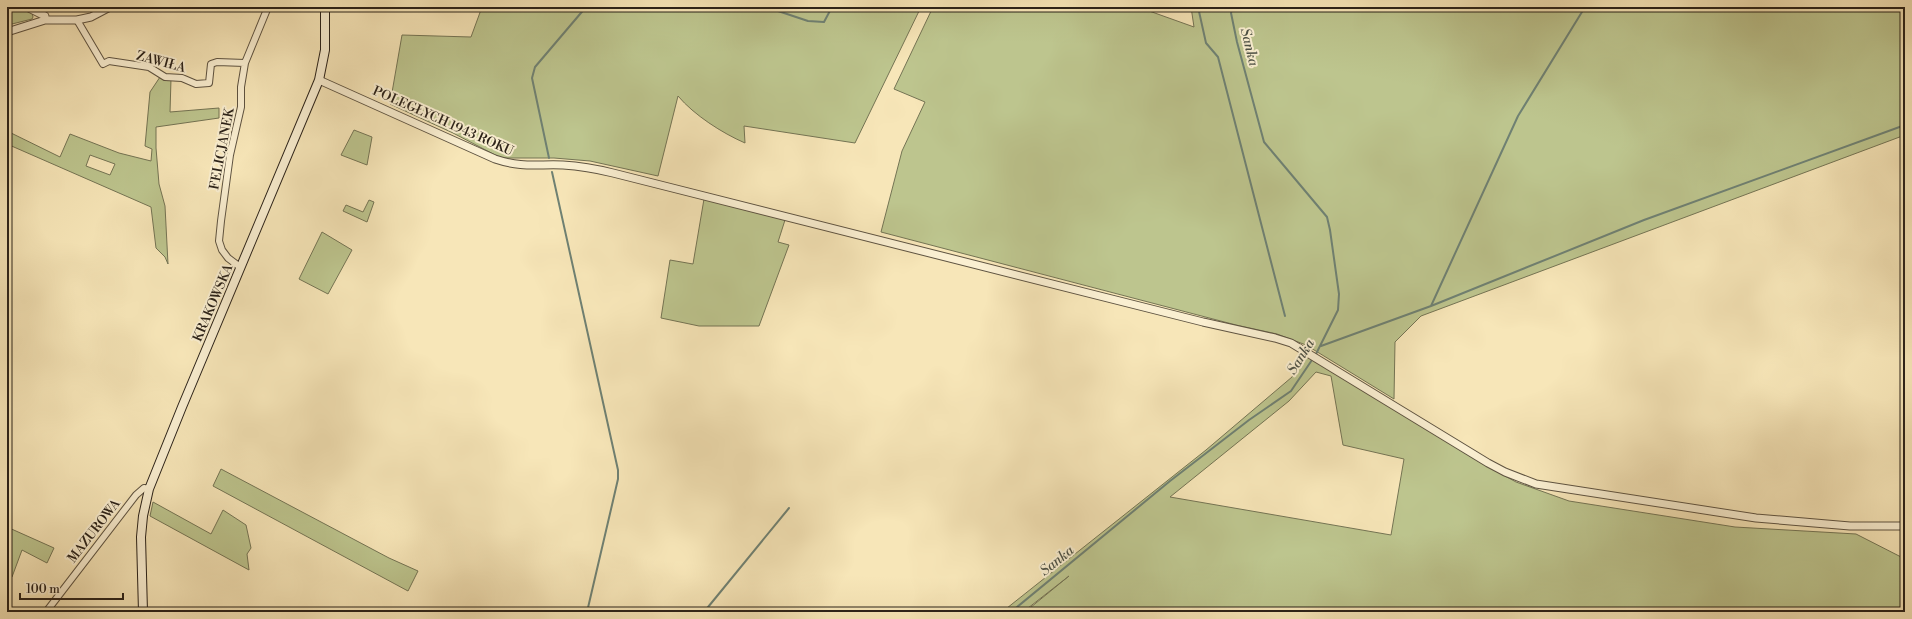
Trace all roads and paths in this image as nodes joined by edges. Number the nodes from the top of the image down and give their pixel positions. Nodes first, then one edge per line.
1 (27, 7) edge
2 (110, 7) edge
3 (268, 7) edge
4 (324, 7) edge
5 (45, 20) junction
6 (77, 20) junction
7 (7, 32) edge
8 (245, 64) junction
9 (319, 80) junction
10 (240, 267) junction
11 (149, 489) junction
12 (1905, 526) edge
13 (46, 612) edge
14 (143, 612) edge

1 - 5 street
2 - 6 street
3 - 8 street, FELICJANEK
4 - 9 main road, KRAKOWSKA
5 - 6 street
5 - 7 street
6 - 8 street, ZAWIŁA
8 - 10 street, FELICJANEK
9 - 10 main road, KRAKOWSKA
9 - 12 street, POLEGŁYCH 1943 ROKU
10 - 11 main road, KRAKOWSKA
11 - 13 street, MAZUROWA
11 - 14 main road, KRAKOWSKA

